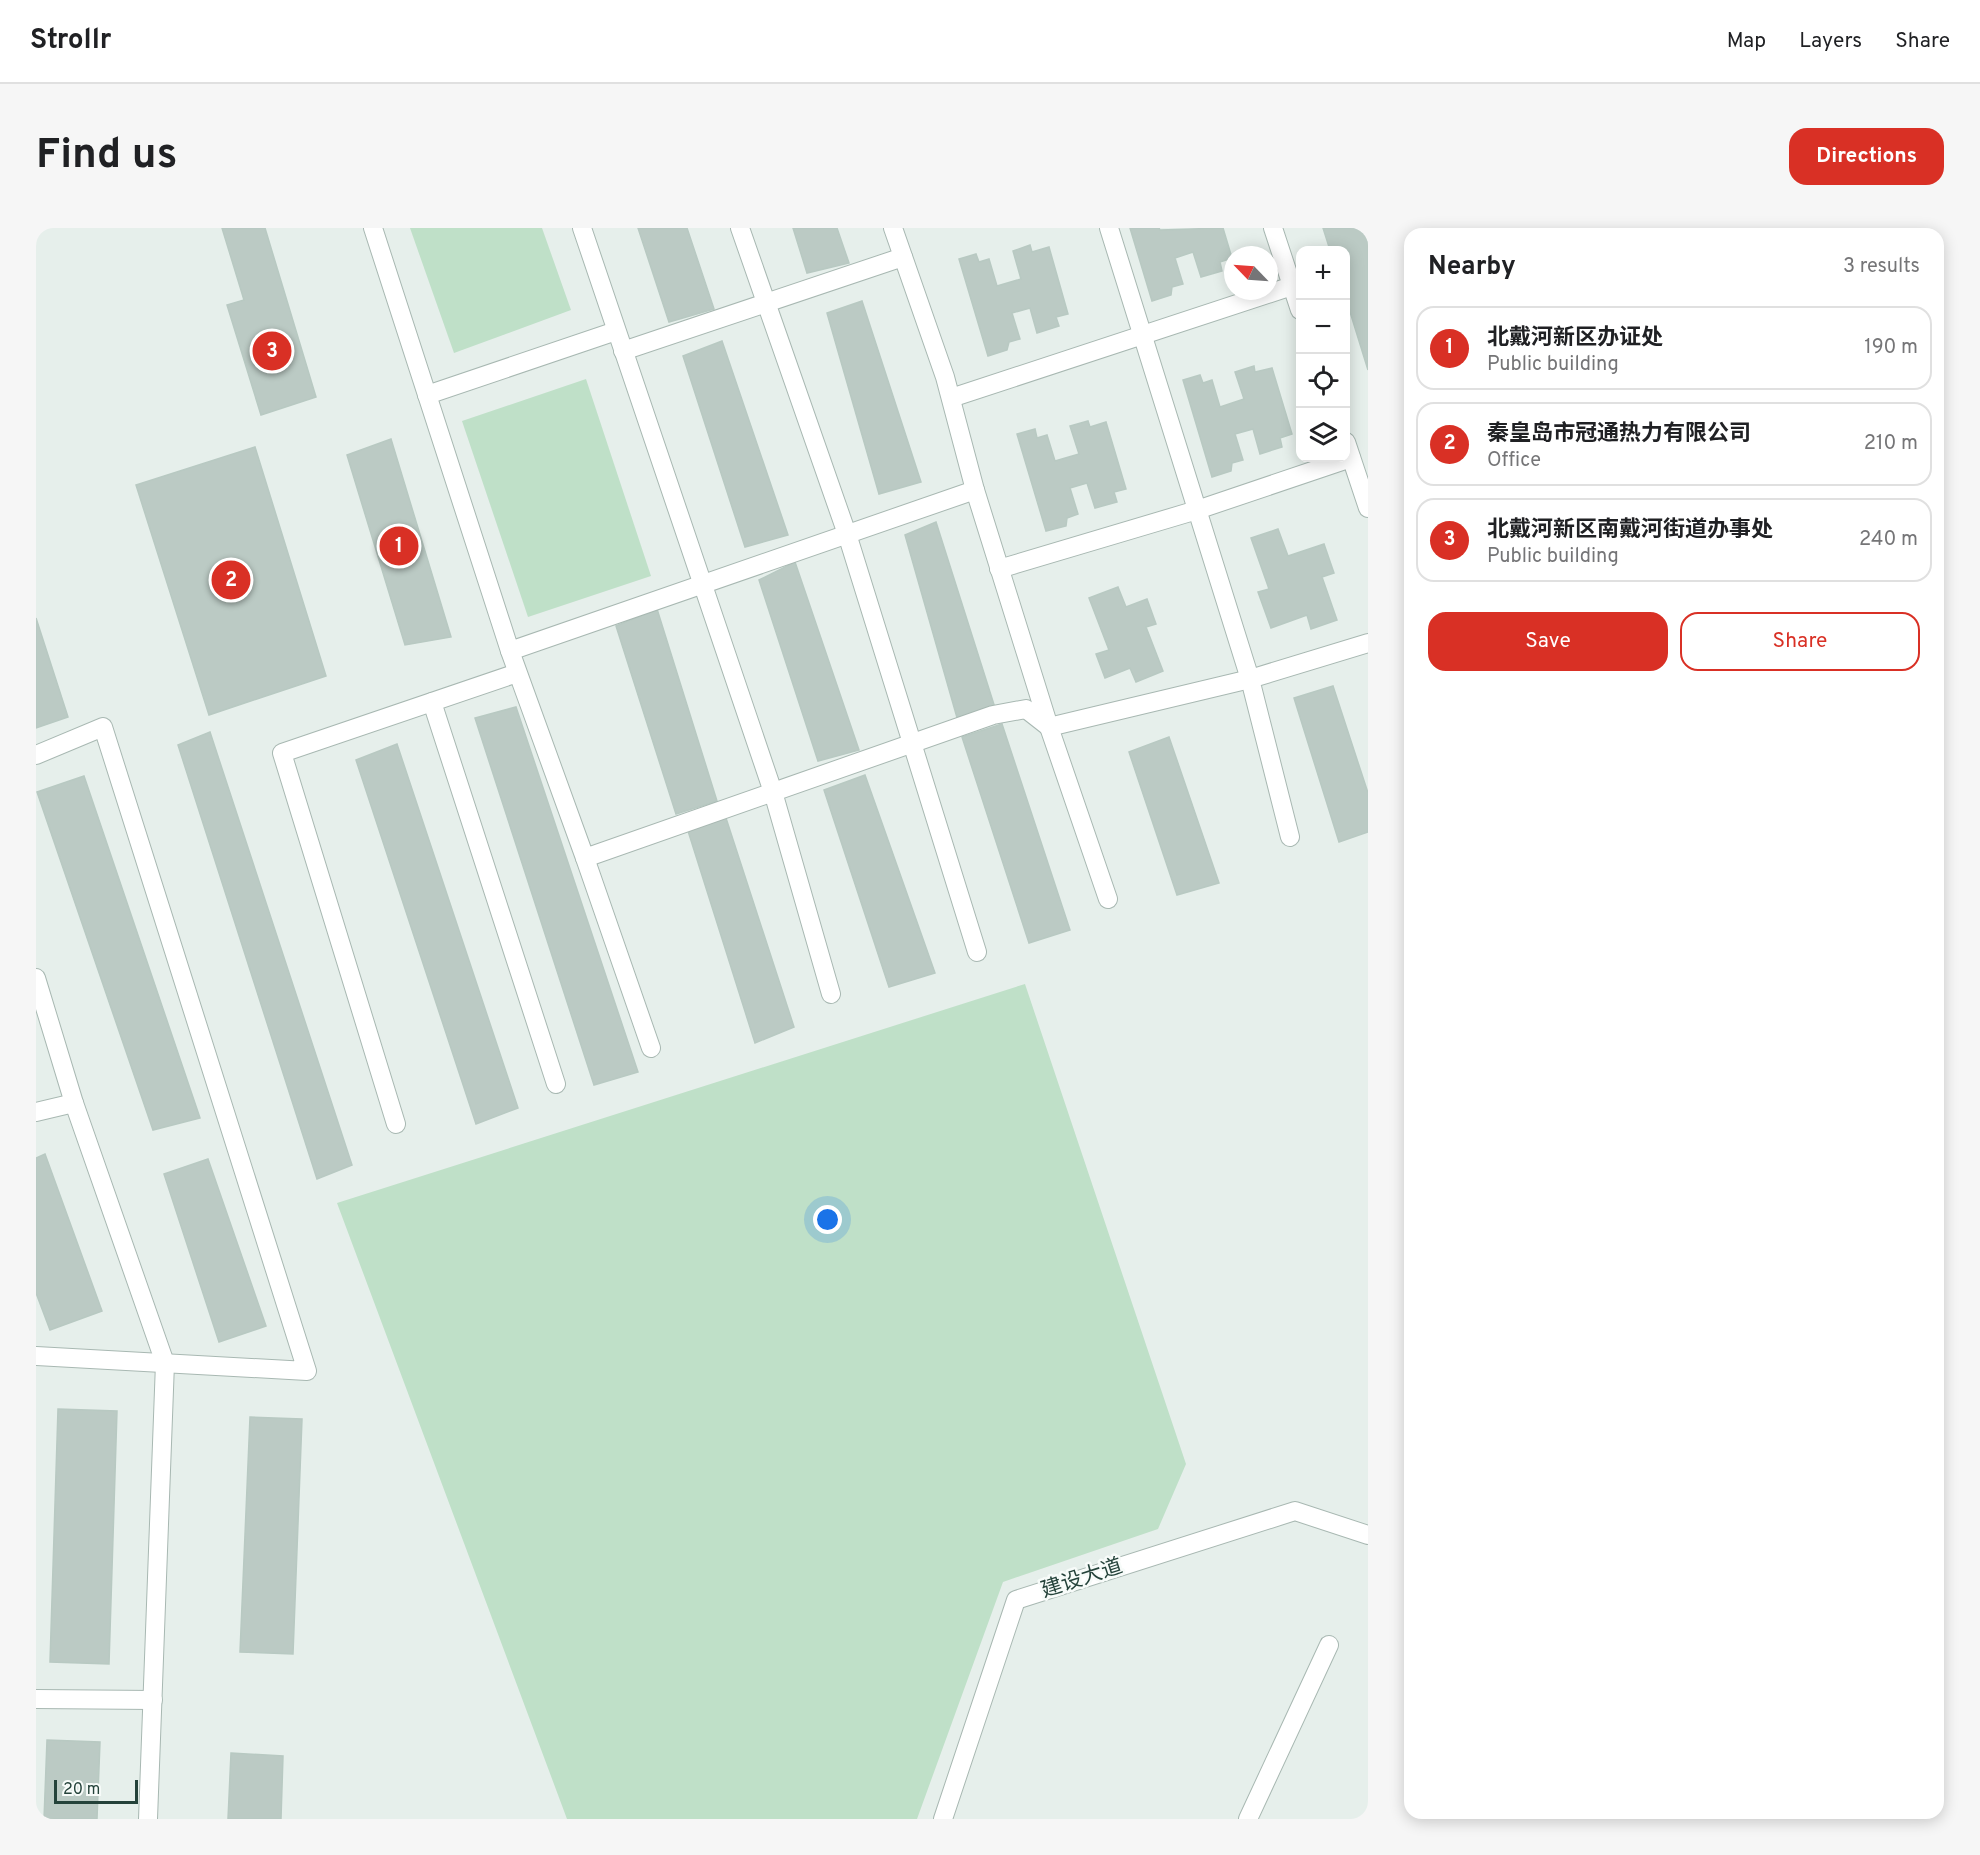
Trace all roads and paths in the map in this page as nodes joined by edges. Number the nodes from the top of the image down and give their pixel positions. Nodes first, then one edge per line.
1 (373, 228) edge
2 (582, 228) edge
3 (740, 228) edge
4 (893, 228) edge
5 (1109, 228) edge
6 (1273, 228) edge
7 (903, 257) junction
8 (1292, 286) junction
9 (1297, 300) edge
10 (766, 303) junction
11 (616, 331) junction
12 (1143, 336) junction
13 (623, 351) junction
14 (427, 395) junction
15 (951, 398) junction
16 (1350, 456) edge
17 (1318, 462) edge
18 (975, 490) junction
19 (1368, 508) edge
20 (1197, 510) junction
21 (847, 534) junction
22 (999, 569) junction
23 (701, 585) junction
24 (1368, 643) edge
25 (510, 651) junction
26 (517, 673) junction
27 (1250, 679) junction
28 (432, 702) junction
29 (1049, 727) junction
30 (912, 742) junction
31 (36, 755) edge
32 (773, 792) junction
33 (1290, 837) dead end
34 (585, 858) junction
35 (1108, 899) dead end
36 (977, 952) dead end
37 (36, 978) edge
38 (831, 994) dead end
39 (651, 1048) dead end
40 (556, 1084) dead end
41 (74, 1103) junction
42 (36, 1112) edge
43 (396, 1124) dead end
44 (36, 1356) edge
45 (165, 1363) junction
46 (1368, 1535) edge
47 (1329, 1645) dead end
48 (36, 1699) edge
49 (153, 1700) junction
50 (148, 1819) edge
51 (944, 1819) edge
52 (1248, 1819) edge

1 - 14 street
2 - 11 street
3 - 10 street
4 - 7 street
5 - 12 street
6 - 8 street
7 - 10 street
7 - 15 street
8 - 9 street
8 - 12 street
10 - 13 street
10 - 21 street
11 - 13 street
11 - 14 street
12 - 15 street
12 - 20 street
13 - 23 street
14 - 25 street
15 - 18 street
16 - 19 street
17 - 20 street
18 - 21 street
18 - 22 street
20 - 22 street
20 - 27 street
21 - 23 street
21 - 30 street
22 - 29 street
23 - 25 street
23 - 32 street
24 - 27 street
25 - 26 street
26 - 28 street
26 - 34 street
27 - 29 street
27 - 33 street
28 - 40 street
28 - 43 street
29 - 30 street
29 - 35 street
30 - 32 street
30 - 36 street
31 - 45 street
32 - 34 street
32 - 38 street
34 - 39 street
37 - 41 street
41 - 42 street
41 - 45 street
44 - 45 street
45 - 49 street
46 - 51 street, 建设大道
47 - 52 street
48 - 49 street
49 - 50 street

